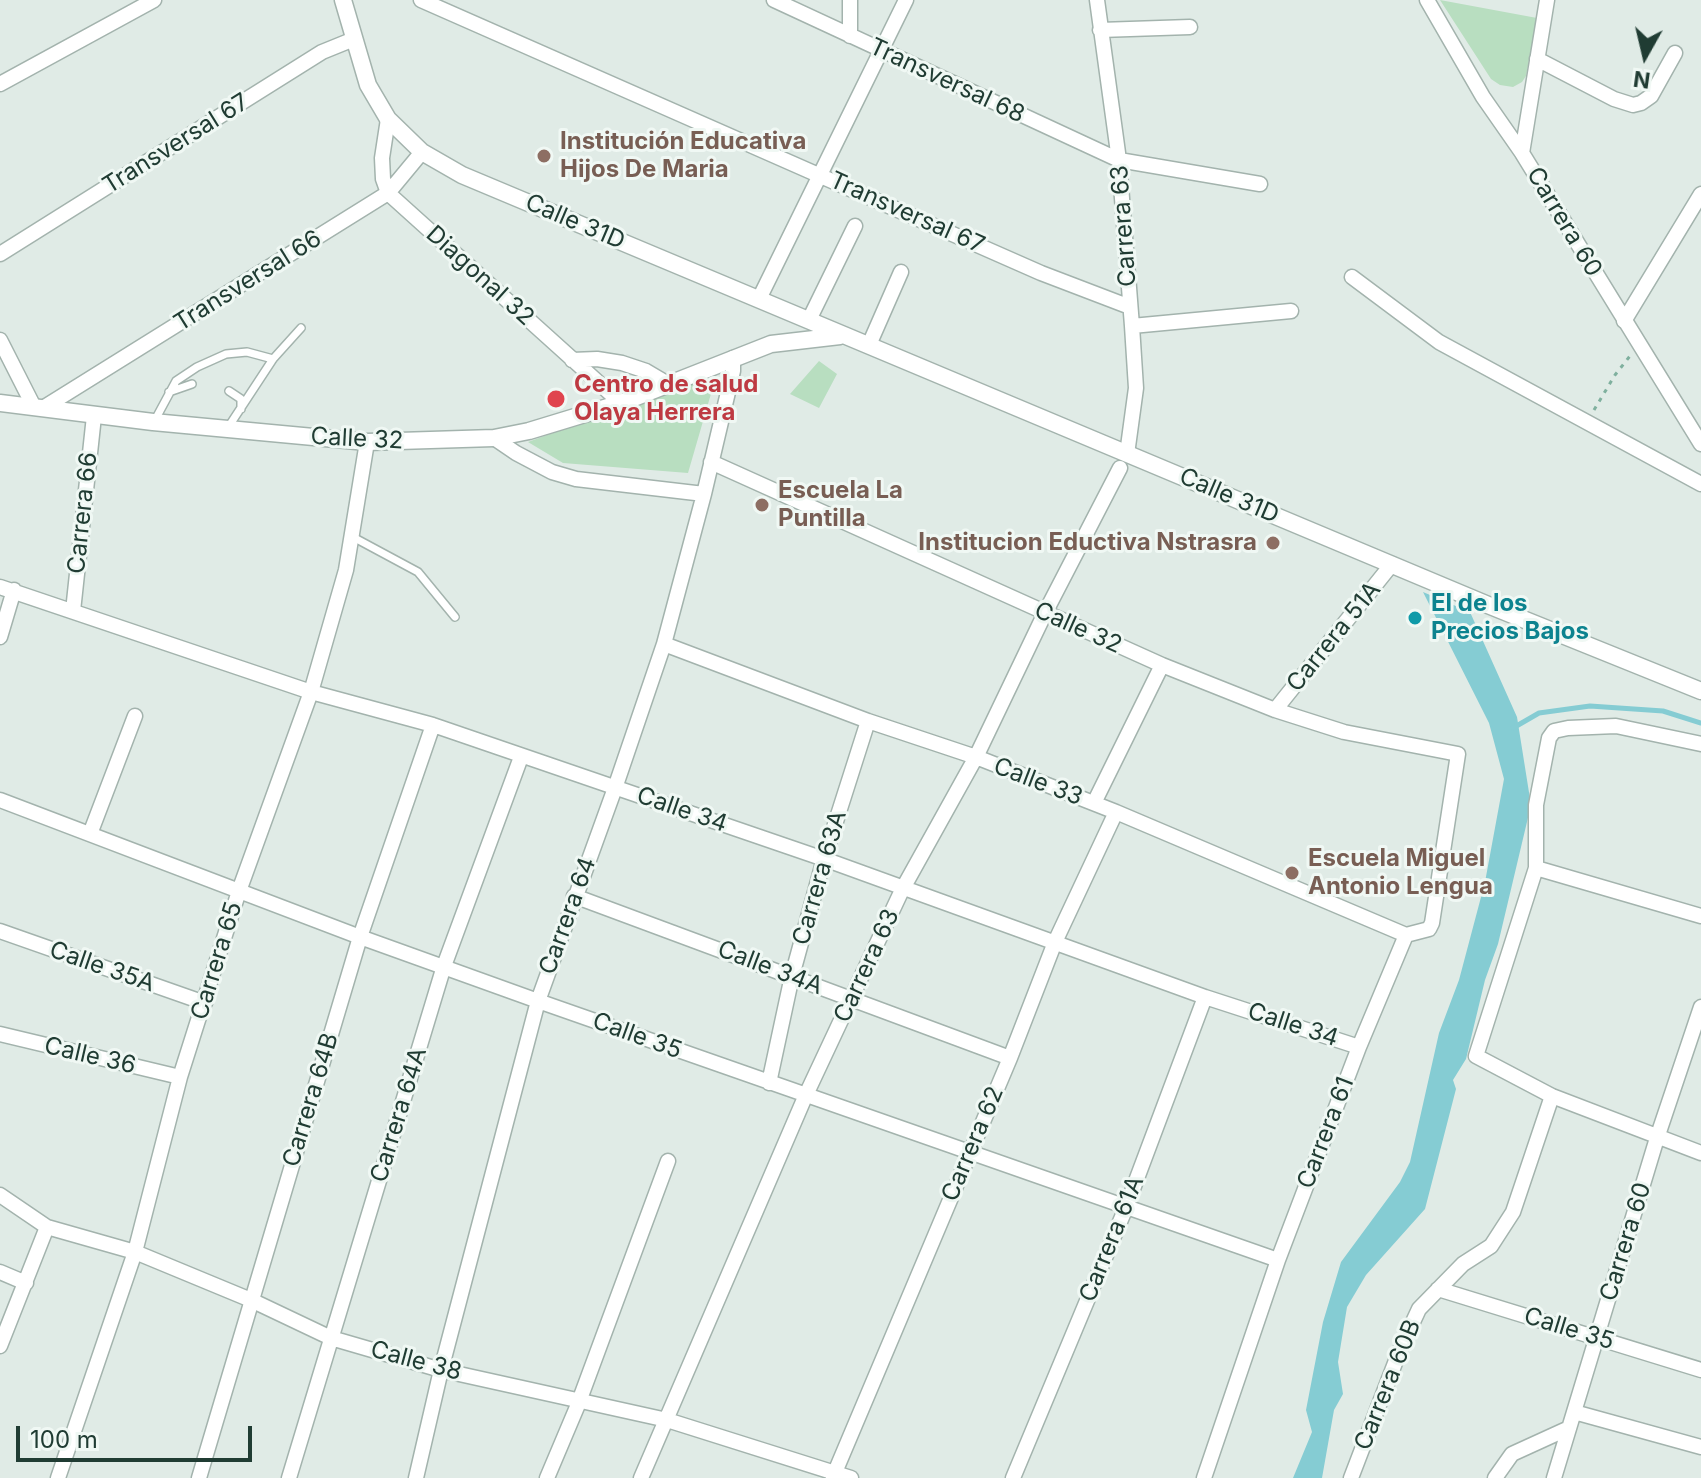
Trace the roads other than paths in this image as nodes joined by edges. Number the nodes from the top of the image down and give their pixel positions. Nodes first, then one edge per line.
1 (154, 0) edge
2 (343, 0) edge
3 (421, 0) edge
4 (774, 0) edge
5 (850, 0) edge
6 (906, 0) edge
7 (1097, 0) edge
8 (1427, 0) edge
9 (1547, 0) edge
10 (458, 7) edge
11 (1190, 27) dead end
12 (1100, 30) junction
13 (850, 36) junction
14 (354, 39) junction
15 (882, 52) junction
16 (1675, 53) dead end
17 (1537, 59) junction
18 (0, 84) edge
19 (393, 125) junction
20 (422, 152) junction
21 (1522, 153) junction
22 (1119, 160) junction
23 (820, 175) junction
24 (1260, 184) dead end
25 (388, 193) junction
26 (1701, 194) edge
27 (855, 226) dead end
28 (0, 254) edge
29 (901, 272) dead end
30 (1352, 277) dead end
31 (759, 299) junction
32 (1130, 307) junction
33 (1291, 311) dead end
34 (809, 320) junction
35 (1624, 321) junction
36 (1132, 326) junction
37 (301, 328) dead end
38 (846, 335) junction
39 (0, 340) edge
40 (869, 345) junction
41 (733, 358) junction
42 (273, 359) junction
43 (572, 360) junction
44 (192, 384) dead end
45 (668, 384) junction
46 (229, 391) dead end
47 (169, 392) junction
48 (0, 403) edge
49 (621, 403) junction
50 (38, 407) junction
51 (242, 411) junction
52 (94, 416) junction
53 (153, 422) junction
54 (227, 430) junction
55 (494, 438) junction
56 (367, 442) junction
57 (1701, 444) edge
58 (1123, 461) junction
59 (711, 462) junction
60 (1701, 484) edge
61 (704, 494) junction
62 (351, 536) junction
63 (1392, 564) junction
64 (7, 588) edge
65 (73, 611) junction
66 (1045, 613) junction
67 (455, 617) dead end
68 (0, 637) edge
69 (664, 644) junction
70 (1162, 665) junction
71 (1701, 691) edge
72 (311, 692) junction
73 (1275, 710) junction
74 (135, 716) dead end
75 (868, 721) junction
76 (433, 725) junction
77 (1701, 744) edge
78 (1458, 754) joint
79 (521, 757) junction
80 (976, 757) junction
81 (615, 788) junction
82 (0, 800) edge
83 (1094, 803) junction
84 (1116, 812) junction
85 (90, 834) junction
86 (824, 859) junction
87 (1536, 868) junction
88 (902, 890) junction
89 (239, 891) junction
90 (574, 896) junction
91 (1701, 916) edge
92 (0, 931) edge
93 (1406, 935) junction
94 (360, 937) junction
95 (1055, 942) junction
96 (444, 966) junction
97 (792, 976) junction
98 (1205, 997) junction
99 (852, 1000) junction
100 (538, 1001) junction
101 (205, 1003) junction
102 (1701, 1007) edge
103 (0, 1034) edge
104 (1359, 1047) junction
105 (1010, 1058) junction
106 (180, 1077) junction
107 (769, 1083) junction
108 (1552, 1096) junction
109 (805, 1097) junction
110 (1657, 1138) junction
111 (971, 1151) junction
112 (1701, 1153) edge
113 (668, 1161) dead end
114 (0, 1195) edge
115 (1127, 1205) junction
116 (47, 1227) junction
117 (135, 1252) junction
118 (1278, 1260) junction
119 (0, 1272) edge
120 (26, 1283) junction
121 (1438, 1289) junction
122 (251, 1300) junction
123 (331, 1338) junction
124 (1597, 1338) junction
125 (0, 1346) edge
126 (441, 1370) junction
127 (1701, 1370) edge
128 (579, 1399) junction
129 (1574, 1412) junction
130 (667, 1420) junction
131 (1569, 1428) junction
132 (1701, 1447) edge
133 (834, 1475) edge
134 (58, 1478) edge
135 (199, 1478) edge
136 (289, 1478) edge
137 (416, 1478) edge
138 (547, 1478) edge
139 (641, 1478) edge
140 (851, 1478) edge
141 (1013, 1478) edge
142 (1204, 1478) edge
143 (1351, 1478) edge
144 (1495, 1478) edge
145 (1554, 1478) edge

1 - 18 street
2 - 14 street
3 - 10 street, Transversal 67
4 - 13 street, Transversal 68
5 - 13 street
6 - 15 street
7 - 12 street, Carrera 63
8 - 21 street, Carrera 60
9 - 17 street
10 - 23 street, Transversal 67
11 - 12 street
12 - 22 street, Carrera 63
13 - 15 street, Transversal 68
14 - 19 street
14 - 28 street, Transversal 67
15 - 22 street, Transversal 68
15 - 23 street
16 - 17 street
17 - 21 street
19 - 20 street, Calle 31D
19 - 25 street
20 - 25 street, Transversal 66
20 - 31 street, Calle 31D
21 - 35 street, Carrera 60
22 - 24 street, Transversal 68
22 - 32 street, Carrera 63
23 - 31 street
23 - 32 street, Transversal 67
25 - 43 street, Diagonal 32
25 - 50 street, Transversal 66
26 - 35 street
27 - 34 street
29 - 40 street
30 - 60 street
31 - 34 street, Calle 31D
32 - 36 street, Carrera 63
33 - 36 street
34 - 38 street, Calle 31D
35 - 57 street, Carrera 60
36 - 58 street, Carrera 63
37 - 42 lane
38 - 40 street, Calle 31D
38 - 41 street, Calle 32
39 - 50 street
40 - 58 street, Calle 31D
41 - 45 street, Calle 32
41 - 59 street, Carrera 64
42 - 47 lane
42 - 51 lane
43 - 45 street
43 - 49 street, Diagonal 32
44 - 47 lane
45 - 49 street, Calle 32
46 - 51 lane
47 - 53 lane
48 - 50 street, Calle 32
49 - 55 street, Calle 32
50 - 52 street, Calle 32
51 - 54 lane
52 - 53 street, Calle 32
52 - 65 street, Carrera 66
53 - 54 street, Calle 32
54 - 56 street, Calle 32
55 - 56 street, Calle 32
55 - 61 street
56 - 62 street, Carrera 65
58 - 63 street, Calle 31D
58 - 66 street, Carrera 63
59 - 61 street, Carrera 64
59 - 66 street, Calle 32
61 - 69 street, Carrera 64
62 - 67 lane
62 - 72 street, Carrera 65
63 - 71 street, Calle 31D
63 - 73 street, Carrera 51A
64 - 65 street, Calle 34
64 - 68 street
65 - 72 street, Calle 34
66 - 70 street, Calle 32
66 - 80 street, Carrera 63
69 - 75 street, Calle 33
69 - 81 street, Carrera 64
70 - 73 street, Calle 32
70 - 83 street
72 - 76 street, Calle 34
72 - 89 street, Carrera 65
73 - 78 street, Calle 32
74 - 85 street
75 - 80 street, Calle 33
75 - 86 street, Carrera 63A
76 - 79 street, Calle 34
76 - 94 street, Carrera 64B
77 - 87 street
78 - 93 street, Carrera 61
79 - 81 street, Calle 34
79 - 96 street, Carrera 64A
80 - 83 street, Calle 33
80 - 88 street, Carrera 63
81 - 86 street, Calle 34
81 - 90 street, Carrera 64
82 - 85 street, Calle 35
83 - 84 street, Calle 33
84 - 93 street, Calle 33
84 - 95 street, Carrera 62
85 - 89 street, Calle 35
86 - 88 street, Calle 34
86 - 97 street, Carrera 63A
87 - 91 street
87 - 108 street
88 - 95 street, Calle 34
88 - 99 street, Carrera 63
89 - 94 street, Calle 35
89 - 101 street, Carrera 65
90 - 97 street, Calle 34A
90 - 100 street, Carrera 64
92 - 101 street, Calle 35A
93 - 104 street, Carrera 61
94 - 96 street, Calle 35
94 - 122 street, Carrera 64B
95 - 98 street, Calle 34
95 - 105 street, Carrera 62
96 - 100 street, Calle 35
96 - 123 street, Carrera 64A
97 - 99 street, Calle 34A
97 - 107 street, Carrera 63A
98 - 104 street, Calle 34
98 - 115 street, Carrera 61A
99 - 105 street, Calle 34A
99 - 109 street, Carrera 63
100 - 107 street, Calle 35
100 - 126 street, Carrera 64
101 - 106 street, Carrera 65
102 - 110 street, Carrera 60
103 - 106 street, Calle 36
104 - 118 street, Carrera 61
105 - 111 street, Carrera 62
106 - 117 street, Carrera 65
107 - 109 street, Calle 35
108 - 110 street
108 - 121 street, Carrera 60B
109 - 111 street, Calle 35
109 - 130 street, Carrera 63
110 - 112 street
110 - 124 street, Carrera 60
111 - 115 street, Calle 35
111 - 133 street, Carrera 62
113 - 128 street
114 - 116 street, Calle 38
115 - 118 street, Calle 35
115 - 141 street, Carrera 61A
116 - 117 street, Calle 38
116 - 120 street
117 - 122 street, Calle 38
117 - 134 street, Carrera 65
118 - 142 street, Carrera 61
119 - 120 street
120 - 125 street
121 - 124 street, Calle 35
121 - 143 street, Carrera 60B
122 - 123 street, Calle 38
122 - 135 street, Carrera 64B
123 - 126 street, Calle 38
123 - 136 street, Carrera 64A
124 - 127 street, Calle 35
124 - 129 street, Carrera 60
126 - 128 street, Calle 38
126 - 137 street, Carrera 64
128 - 130 street, Calle 38
128 - 138 street
129 - 131 street, Carrera 60
129 - 132 street
130 - 133 street, Calle 38
130 - 139 street, Carrera 63
131 - 144 street
131 - 145 street, Carrera 60
133 - 140 street, Calle 38

